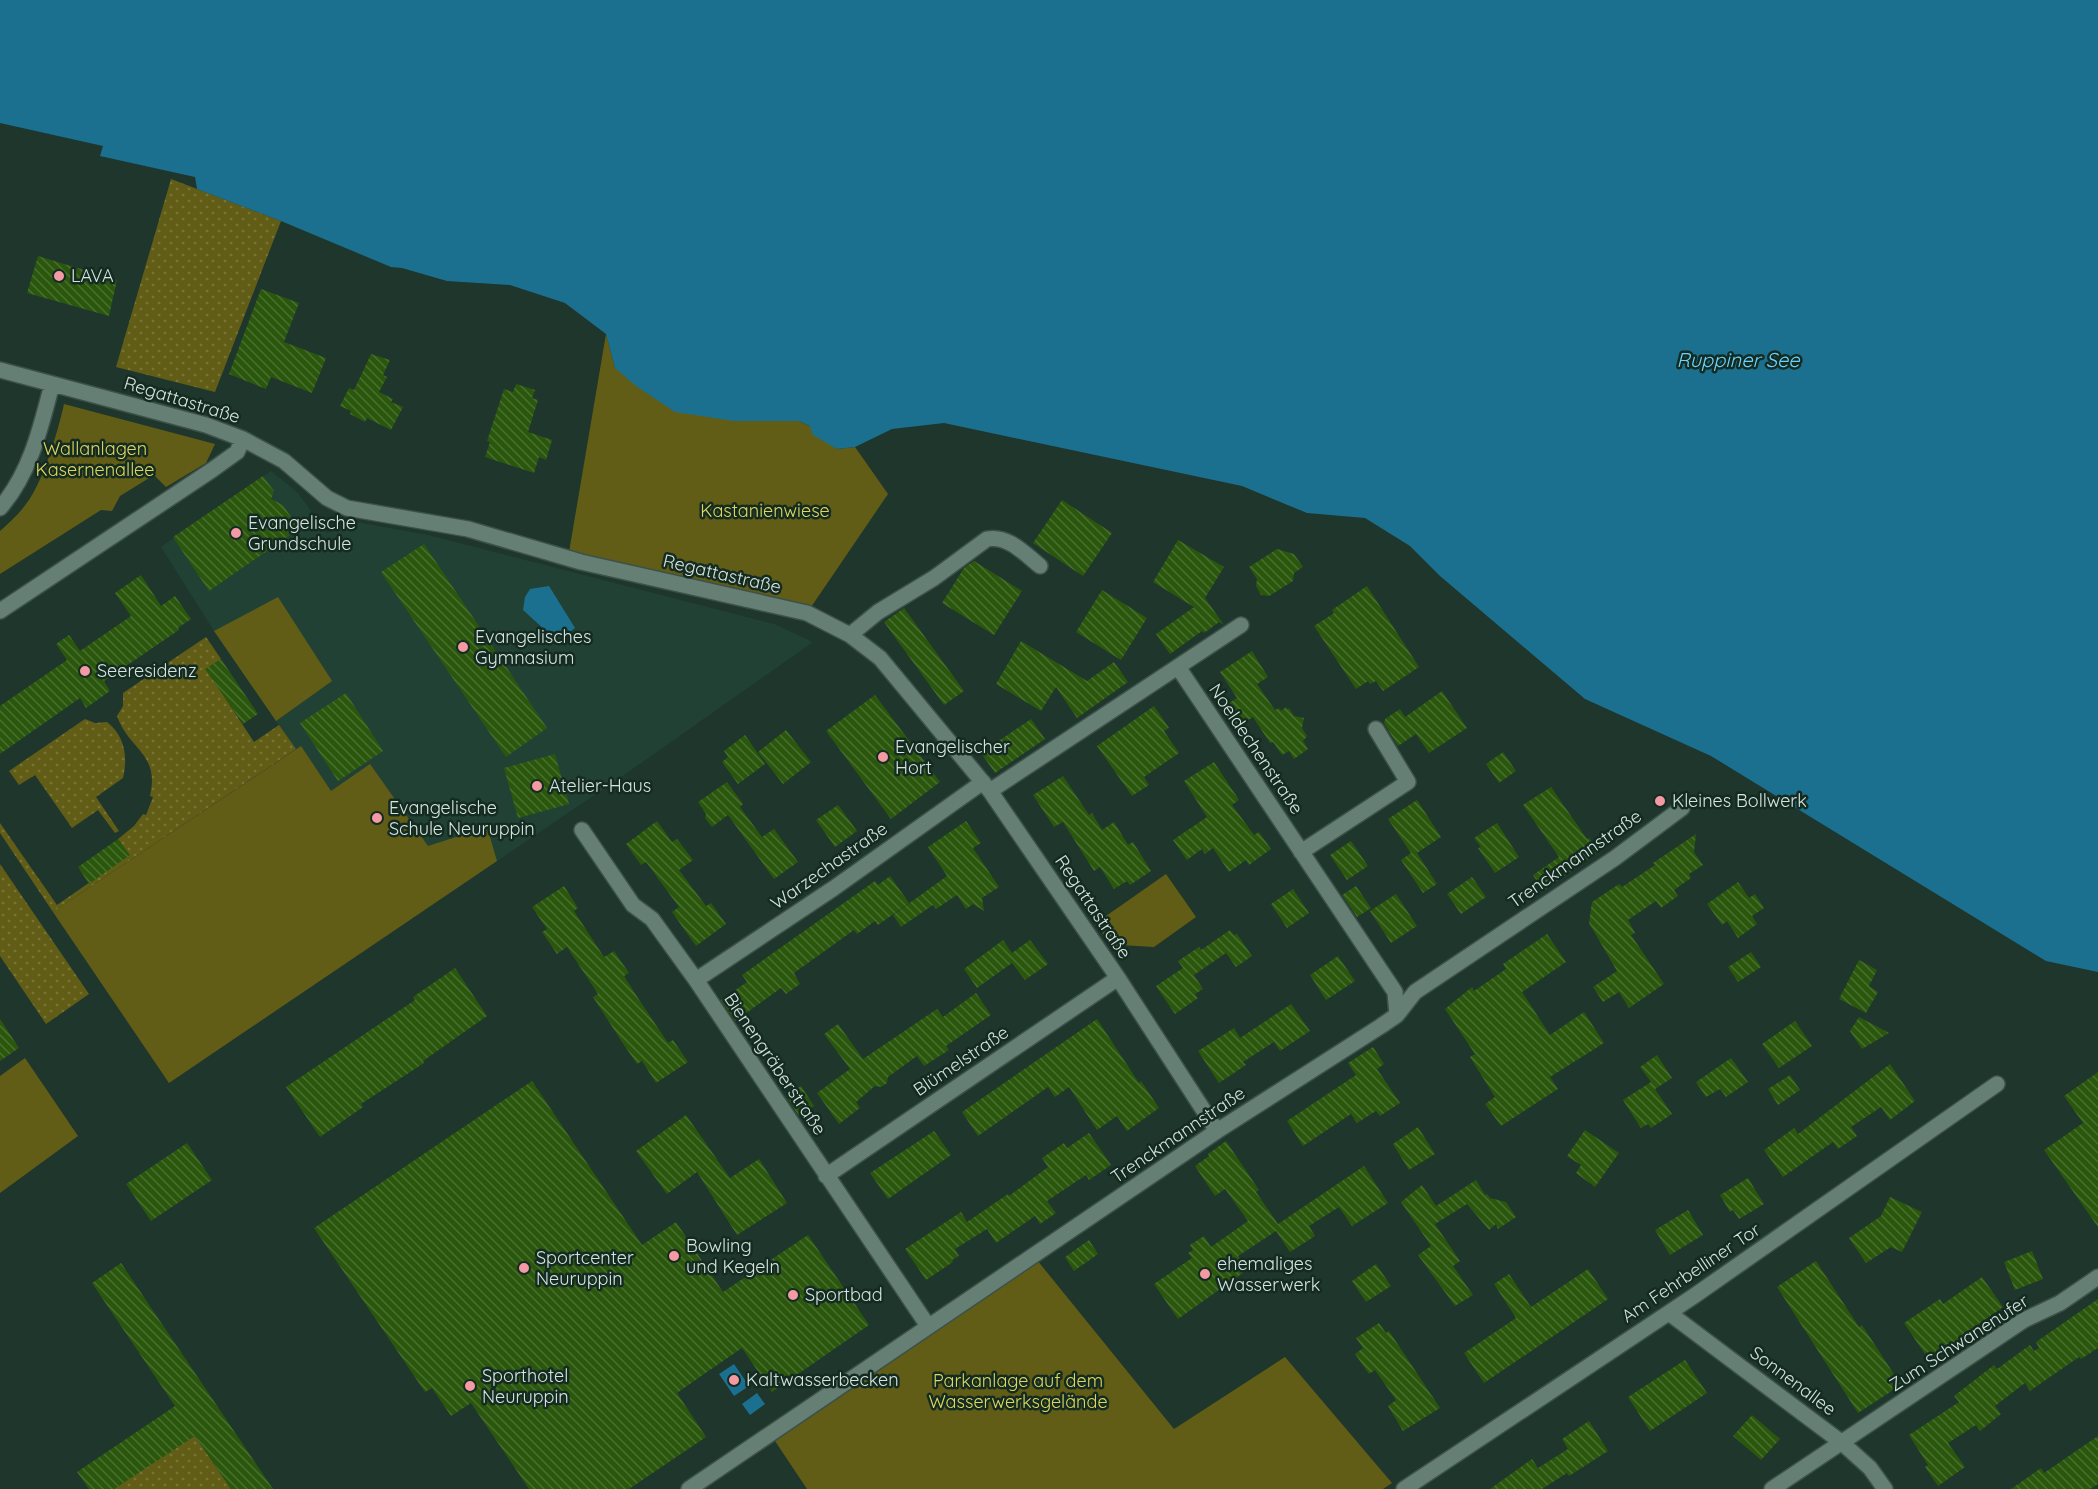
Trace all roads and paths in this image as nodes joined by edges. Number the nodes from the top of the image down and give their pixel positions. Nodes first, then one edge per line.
1 (0, 370) edge
2 (52, 384) junction
3 (243, 439) junction
4 (0, 508) edge
5 (1040, 566) dead end
6 (0, 611) edge
7 (1241, 624) dead end
8 (850, 634) junction
9 (1178, 667) junction
10 (1376, 729) dead end
11 (987, 787) junction
12 (1682, 808) dead end
13 (582, 830) dead end
14 (1301, 852) junction
15 (1118, 978) junction
16 (696, 980) junction
17 (1397, 1015) junction
18 (1997, 1084) dead end
19 (1217, 1131) junction
20 (826, 1176) junction
21 (2098, 1277) edge
22 (1669, 1313) junction
23 (928, 1326) junction
24 (1841, 1442) junction
25 (689, 1489) edge
26 (1404, 1489) edge
27 (1772, 1489) edge
28 (1885, 1489) edge

1 - 2 street, Regattastraße
2 - 3 street, Regattastraße
2 - 4 street
3 - 6 street
3 - 8 street, Regattastraße
5 - 8 street
7 - 9 street, Warzechastraße
8 - 11 street, Regattastraße
9 - 11 street, Warzechastraße
9 - 14 street, Noeldechenstraße
10 - 14 street
11 - 15 street, Regattastraße
11 - 16 street, Warzechastraße
12 - 17 street, Trenckmannstraße
13 - 16 street, Bienengräberstraße
14 - 17 street, Noeldechenstraße
15 - 19 street, Regattastraße
15 - 20 street, Blümelstraße
16 - 20 street, Bienengräberstraße
17 - 19 street, Trenckmannstraße
18 - 22 street, Am Fehrbelliner Tor
19 - 23 street, Trenckmannstraße
20 - 23 street, Bienengräberstraße
21 - 24 street, Zum Schwanenufer
22 - 24 street, Sonnenallee
22 - 26 street, Am Fehrbelliner Tor
23 - 25 street, Trenckmannstraße
24 - 27 street, Zum Schwanenufer
24 - 28 street, Sonnenallee

